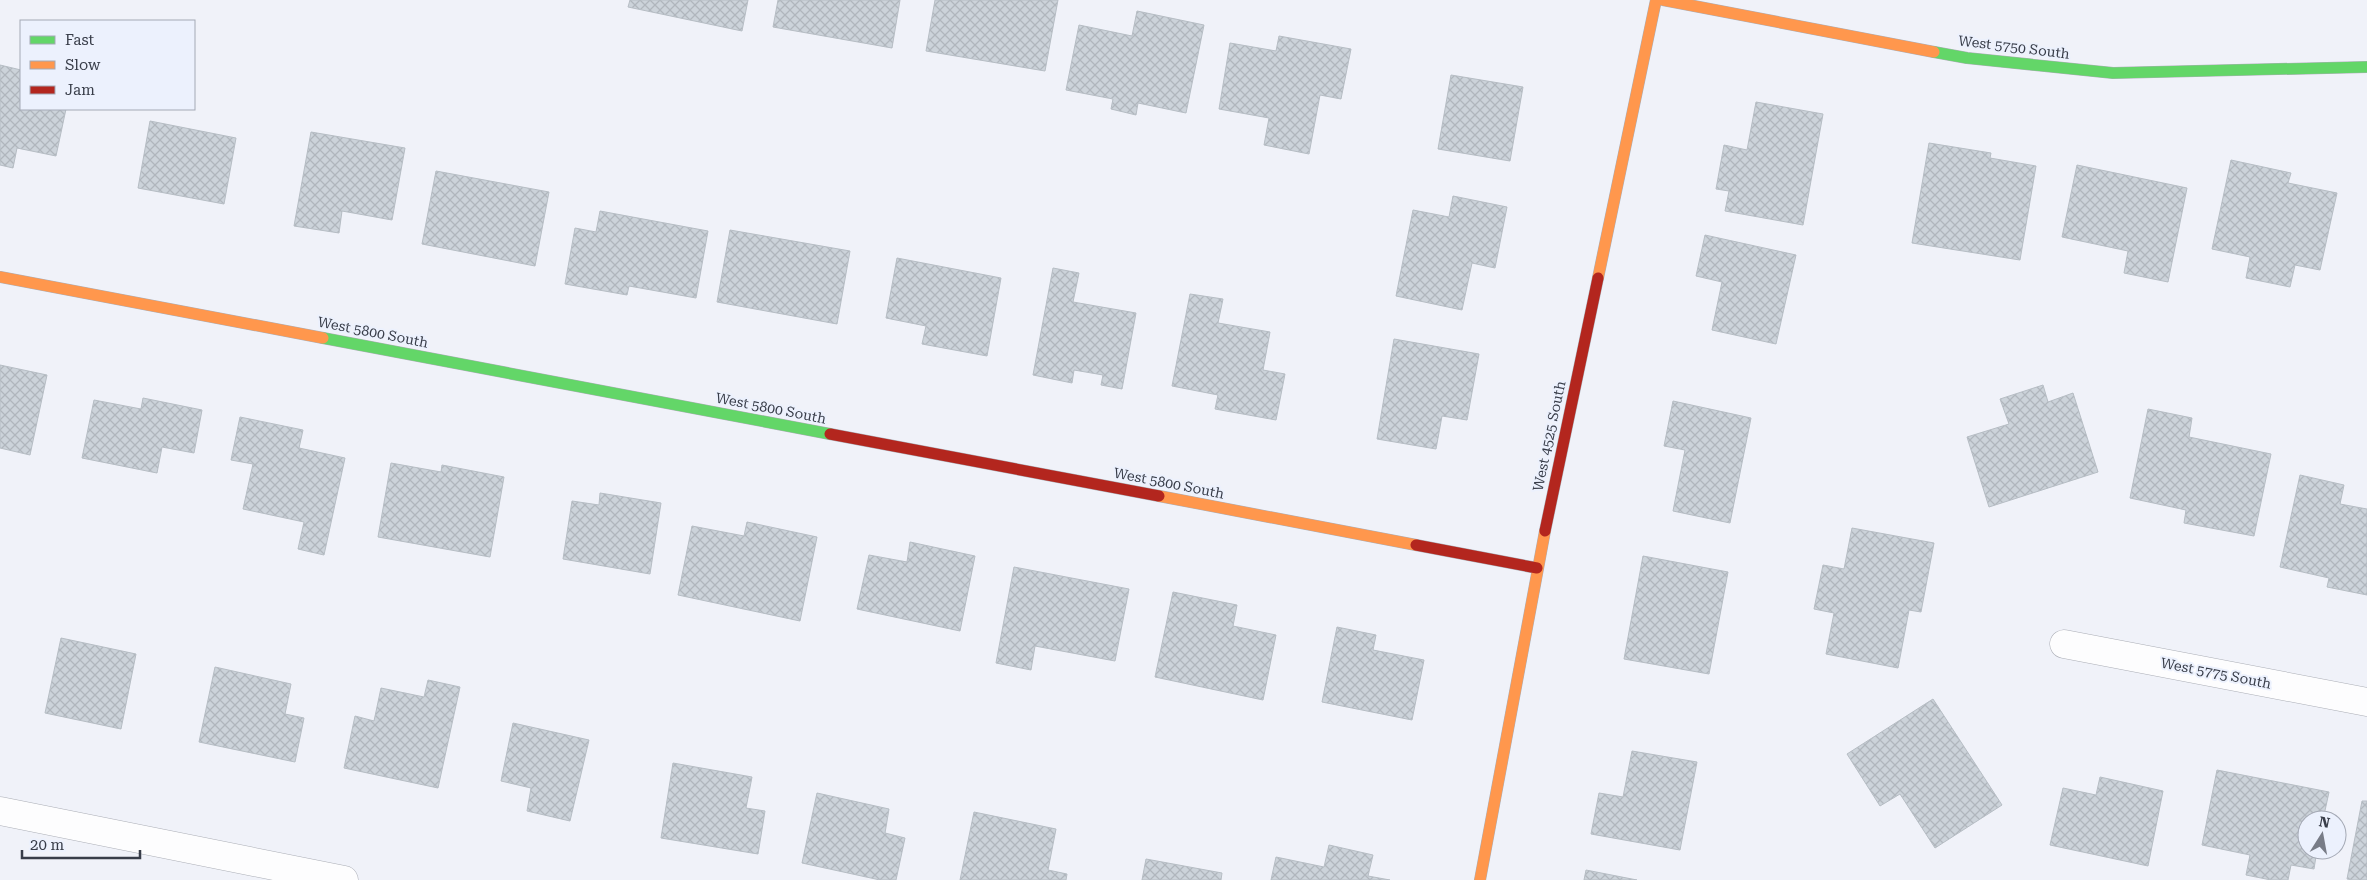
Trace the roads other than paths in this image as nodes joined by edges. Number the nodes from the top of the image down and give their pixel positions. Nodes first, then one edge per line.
1 (1656, 0) edge
2 (1663, 0) edge
3 (2367, 67) edge
4 (0, 276) edge
5 (1537, 568) junction
6 (2064, 644) dead end
7 (2367, 702) edge
8 (0, 811) edge
9 (232, 869) edge
10 (344, 880) edge
11 (1480, 880) edge

1 - 5 street, West 4525 South
2 - 3 street, West 5750 South
4 - 5 street, West 5800 South
5 - 11 street, West 4525 South
6 - 7 street, West 5775 South
8 - 9 street
9 - 10 street

